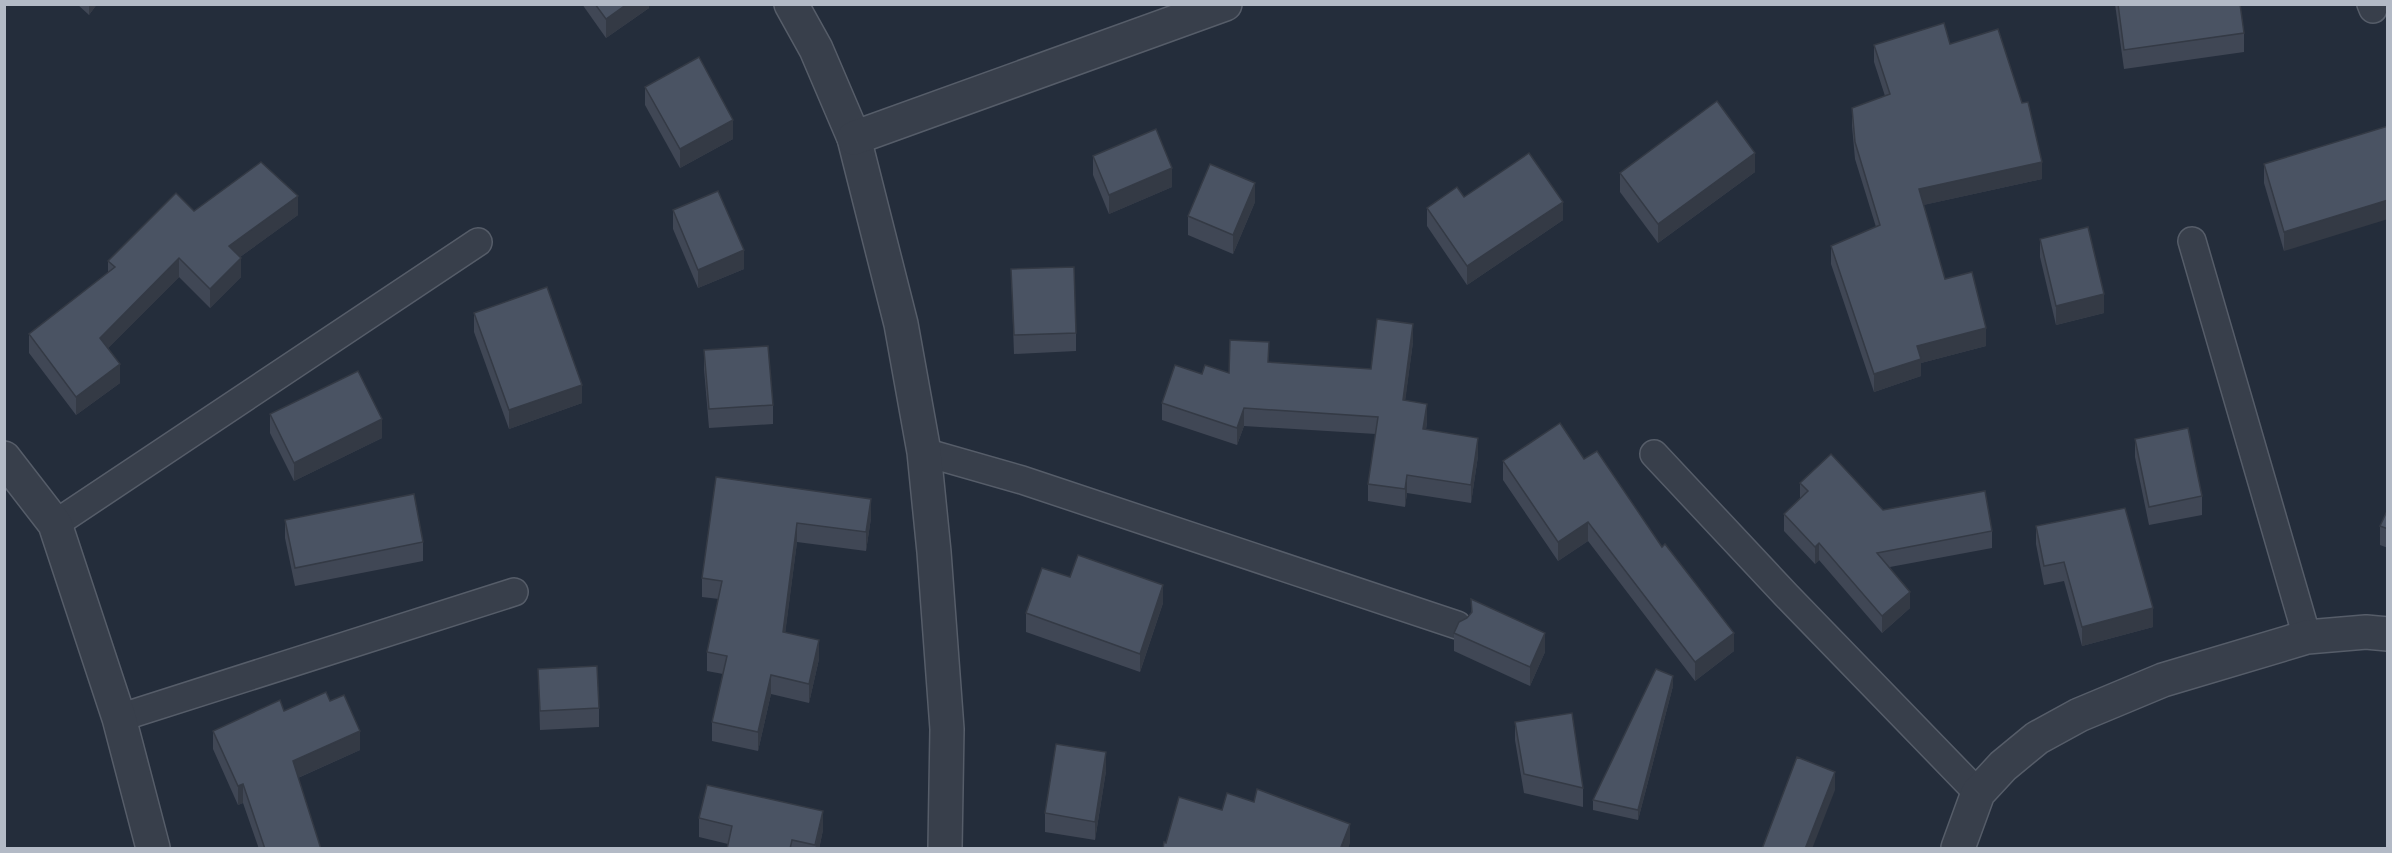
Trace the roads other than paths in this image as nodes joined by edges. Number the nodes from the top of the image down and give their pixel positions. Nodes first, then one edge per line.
1 (791, 4) edge
2 (1225, 4) edge
3 (854, 138) junction
4 (2192, 241) dead end
5 (478, 242) dead end
6 (924, 452) junction
7 (1654, 454) dead end
8 (4, 458) edge
9 (55, 524) junction
10 (514, 592) dead end
11 (1457, 625) edge
12 (2388, 634) edge
13 (2307, 637) junction
14 (119, 718) junction
15 (1978, 793) junction
16 (153, 849) edge
17 (945, 849) edge
18 (1958, 849) edge

1 - 3 street
2 - 3 street
3 - 6 street
4 - 13 lane
5 - 9 lane
6 - 11 lane
6 - 17 street
7 - 15 lane
8 - 9 street
9 - 14 street
10 - 14 lane
12 - 13 street
13 - 15 street
14 - 16 street
15 - 18 street

